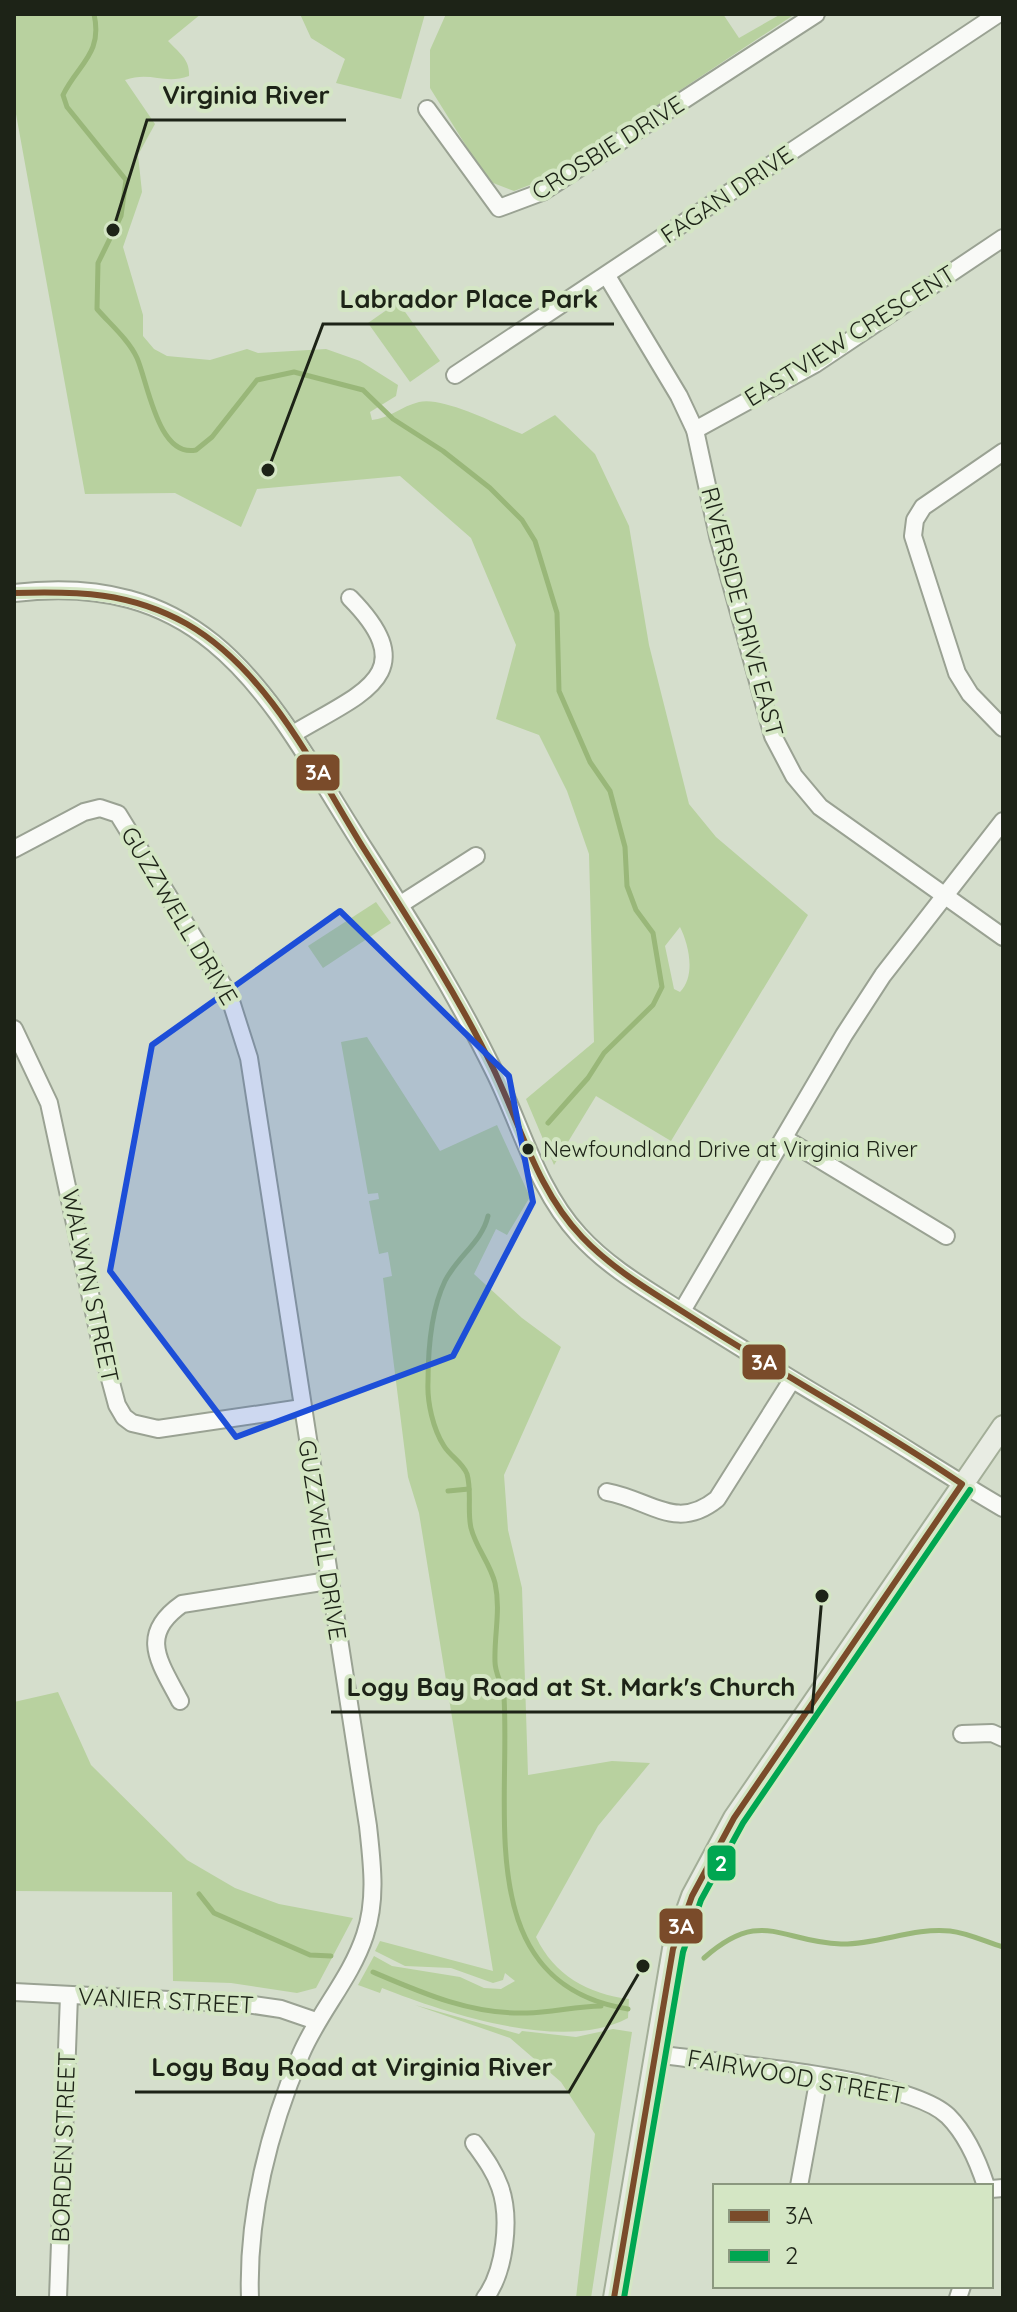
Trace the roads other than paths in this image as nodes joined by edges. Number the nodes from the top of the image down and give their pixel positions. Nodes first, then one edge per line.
1 (816, 14) edge
2 (998, 14) edge
3 (427, 109) dead end
4 (1003, 238) edge
5 (607, 276) junction
6 (455, 375) dead end
7 (695, 430) junction
8 (1003, 452) edge
9 (14, 591) edge
10 (350, 598) dead end
11 (1003, 728) edge
12 (293, 734) junction
13 (1003, 821) edge
14 (14, 849) edge
15 (476, 856) dead end
16 (944, 896) junction
17 (401, 904) junction
18 (1003, 937) edge
19 (14, 1029) edge
20 (784, 1138) junction
21 (946, 1236) dead end
22 (682, 1311) junction
23 (792, 1380) junction
24 (302, 1408) junction
25 (1003, 1426) edge
26 (962, 1484) junction
27 (607, 1492) dead end
28 (1003, 1508) edge
29 (328, 1581) junction
30 (180, 1701) dead end
31 (962, 1734) dead end
32 (1003, 1738) edge
33 (14, 1992) edge
34 (69, 1995) junction
35 (316, 2021) junction
36 (655, 2054) junction
37 (819, 2077) junction
38 (474, 2143) dead end
39 (799, 2184) edge
40 (987, 2184) edge
41 (58, 2298) edge
42 (250, 2298) edge
43 (485, 2298) edge
44 (614, 2298) edge

1 - 3 street, CROSBIE DRIVE
2 - 5 street, FAGAN DRIVE
4 - 7 street, EASTVIEW CRESCENT
5 - 6 street, FAGAN DRIVE
5 - 7 street, RIVERSIDE DRIVE EAST
7 - 16 street, RIVERSIDE DRIVE EAST
8 - 11 street
9 - 12 street
10 - 12 street
12 - 17 street
13 - 16 street
14 - 24 street, GUZZWELL DRIVE
15 - 17 street
16 - 18 street, RIVERSIDE DRIVE EAST
16 - 20 street
17 - 22 street
19 - 24 street, WALWYN STREET
20 - 21 street
20 - 22 street
22 - 23 street
23 - 26 street
23 - 27 street
24 - 29 street, GUZZWELL DRIVE
25 - 26 main road
26 - 28 street
26 - 36 main road
29 - 30 street
29 - 35 street, GUZZWELL DRIVE
31 - 32 street
33 - 34 street, VANIER STREET
34 - 35 street, VANIER STREET
34 - 41 street, BORDEN STREET
35 - 42 street, GUZZWELL DRIVE
36 - 37 street, FAIRWOOD STREET
36 - 44 main road
37 - 39 street
37 - 40 street, FAIRWOOD STREET
38 - 43 street

